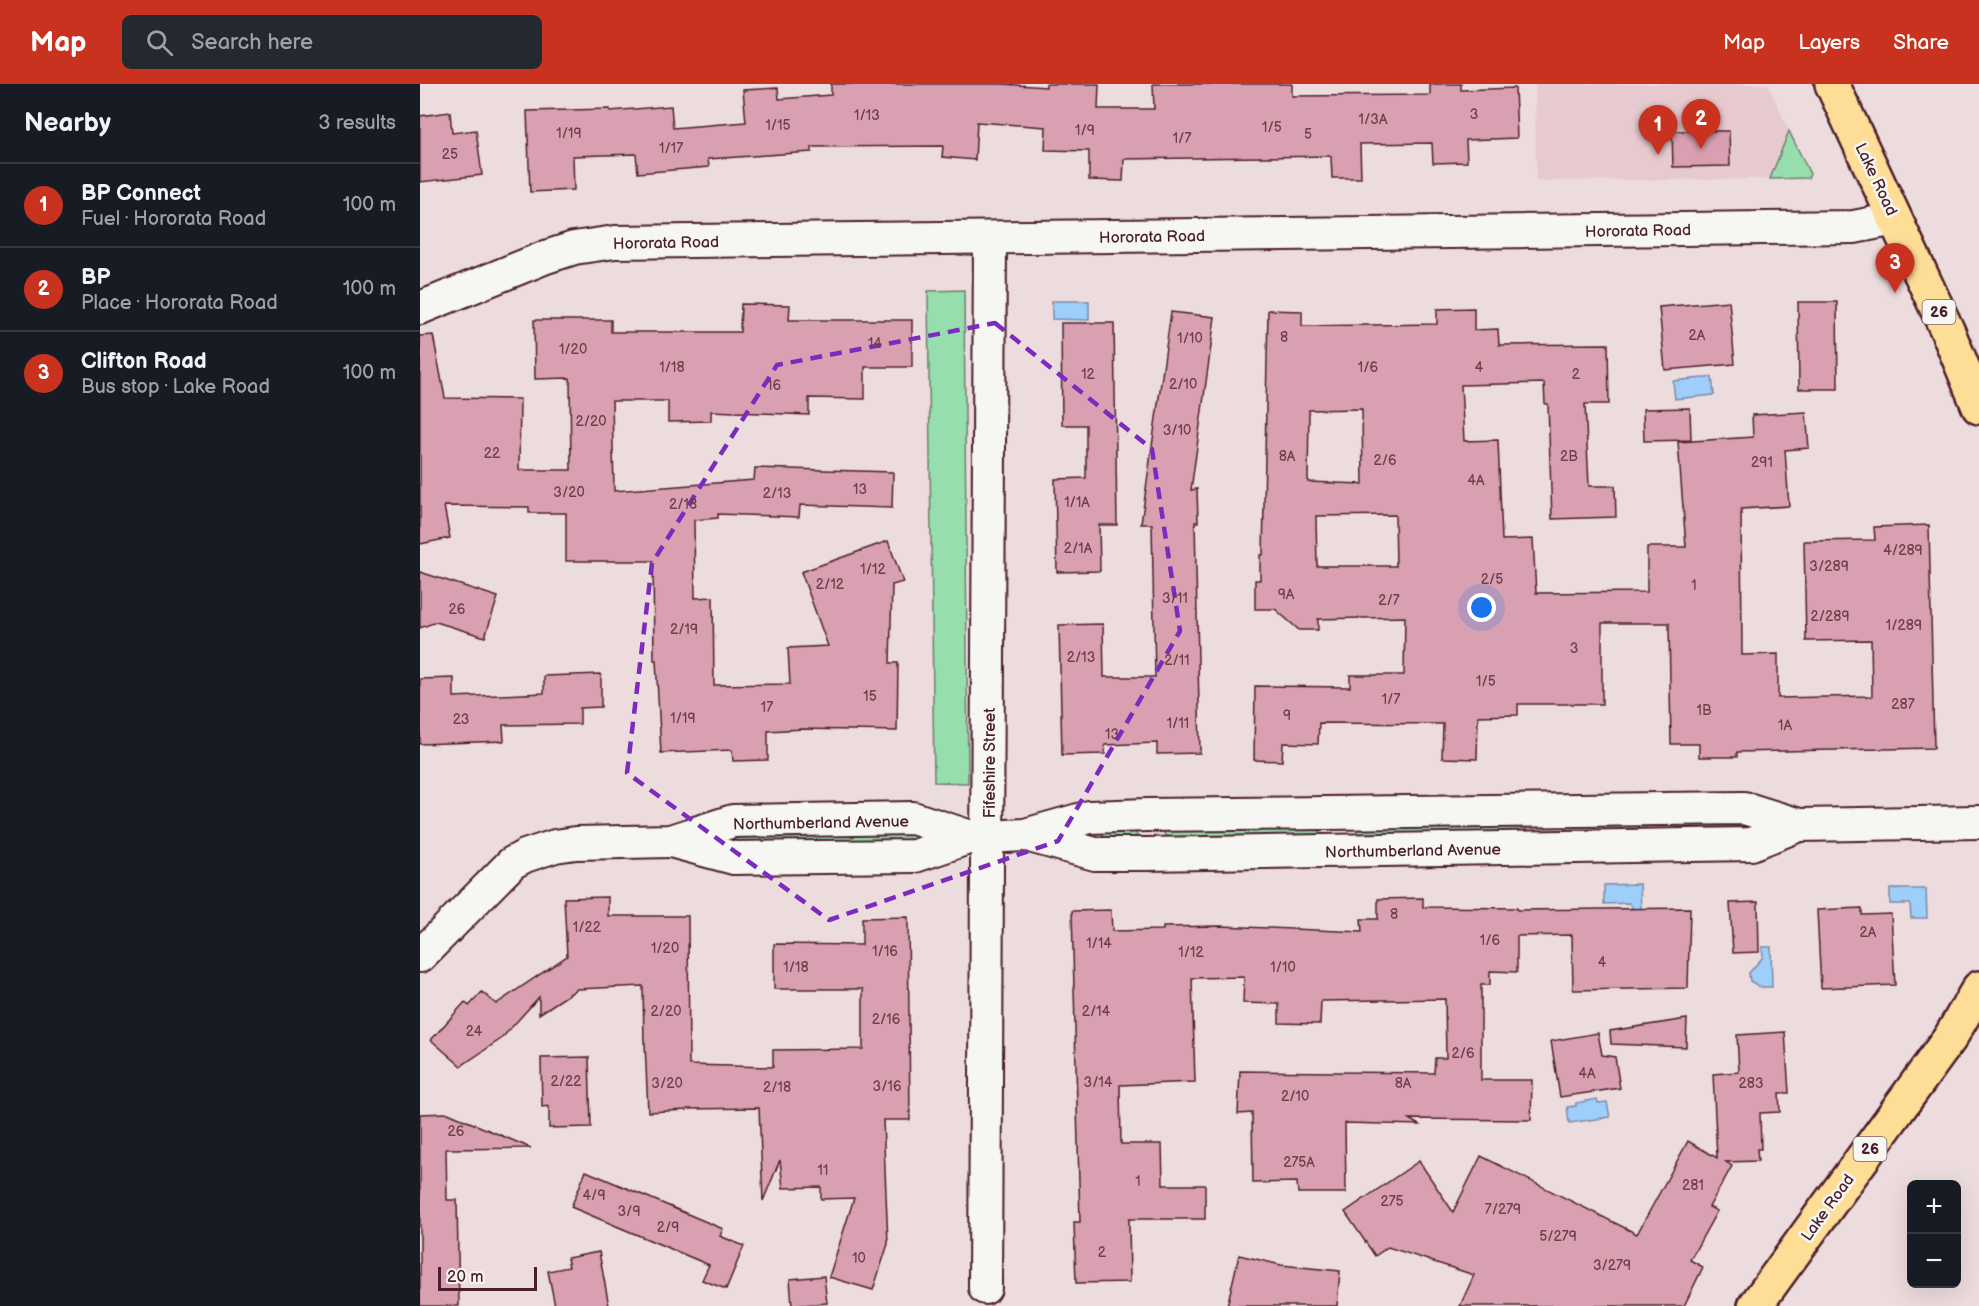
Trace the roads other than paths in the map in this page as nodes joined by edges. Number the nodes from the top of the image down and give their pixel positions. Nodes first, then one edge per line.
1 (1832, 84) edge
2 (1895, 219) junction
3 (990, 238) junction
4 (420, 308) edge
5 (1979, 407) edge
6 (1979, 822) edge
7 (979, 837) junction
8 (420, 956) edge
9 (1979, 988) edge
10 (985, 1288) dead end
11 (1755, 1306) edge

1 - 2 main road, Lake Road / 26
2 - 3 street, Hororata Road
2 - 5 main road, Lake Road / 26
3 - 4 street, Hororata Road
3 - 7 street, Fifeshire Street
6 - 7 street, Northumberland Avenue
7 - 8 street, Northumberland Avenue
7 - 10 street, Fifeshire Street
9 - 11 main road, Lake Road / 26

